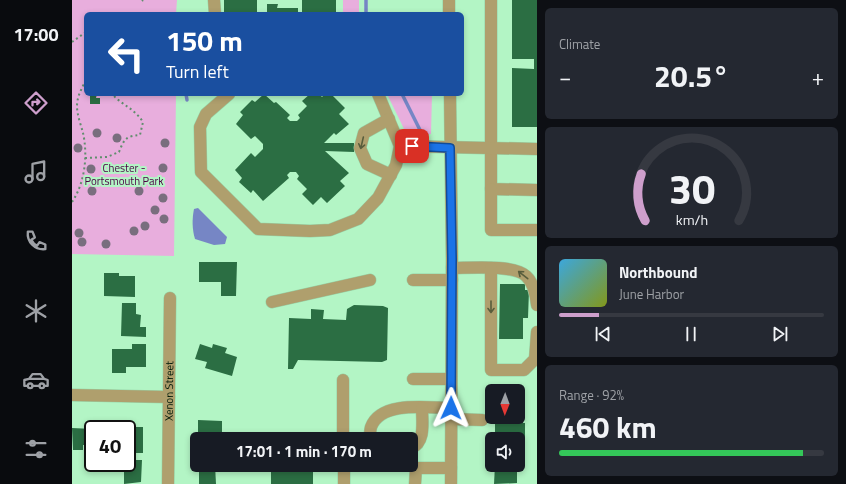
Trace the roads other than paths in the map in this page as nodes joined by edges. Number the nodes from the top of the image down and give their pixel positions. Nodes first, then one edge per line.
1 (214, 0) edge
2 (449, 0) edge
3 (491, 0) edge
4 (214, 12) edge
5 (449, 12) edge
6 (227, 96) edge
7 (379, 96) edge
8 (450, 96) edge
9 (390, 119) junction
10 (400, 146) junction
11 (450, 148) junction
12 (492, 148) junction
13 (537, 149) edge
14 (391, 175) junction
15 (491, 189) junction
16 (537, 190) edge
17 (537, 230) edge
18 (452, 268) junction
19 (491, 268) junction
20 (370, 280) dead end
21 (413, 280) dead end
22 (452, 280) junction
23 (170, 298) dead end
24 (272, 302) dead end
25 (537, 305) edge
26 (537, 332) edge
27 (413, 379) dead end
28 (452, 379) junction
29 (343, 380) dead end
30 (72, 395) edge
31 (169, 397) junction
32 (422, 408) junction
33 (451, 414) junction
34 (482, 420) dead end
35 (343, 432) edge
36 (371, 432) edge
37 (418, 445) edge
38 (450, 468) junction
39 (344, 472) edge
40 (168, 484) edge
41 (344, 484) edge
42 (415, 484) edge
43 (451, 484) edge

1 - 4 street
2 - 5 street
3 - 12 street
6 - 14 street
7 - 9 street
8 - 11 street
9 - 10 street
9 -> 14 street
10 - 11 street
10 - 14 street
11 - 12 street
11 - 18 street
12 - 13 street
12 - 15 street
15 - 16 street
15 - 17 street
18 - 19 street
18 - 22 street
25 -> 19 street
19 -> 26 street
20 - 24 street
21 - 22 street
22 - 28 street
23 - 31 street, Xenon Street
27 - 28 street
28 - 33 street
29 - 35 street
30 - 31 street
31 - 40 street, Xenon Street
32 - 33 street
32 - 36 street
32 - 37 street
33 - 34 street
33 - 38 street
38 - 42 street
38 - 43 street
39 - 41 street

